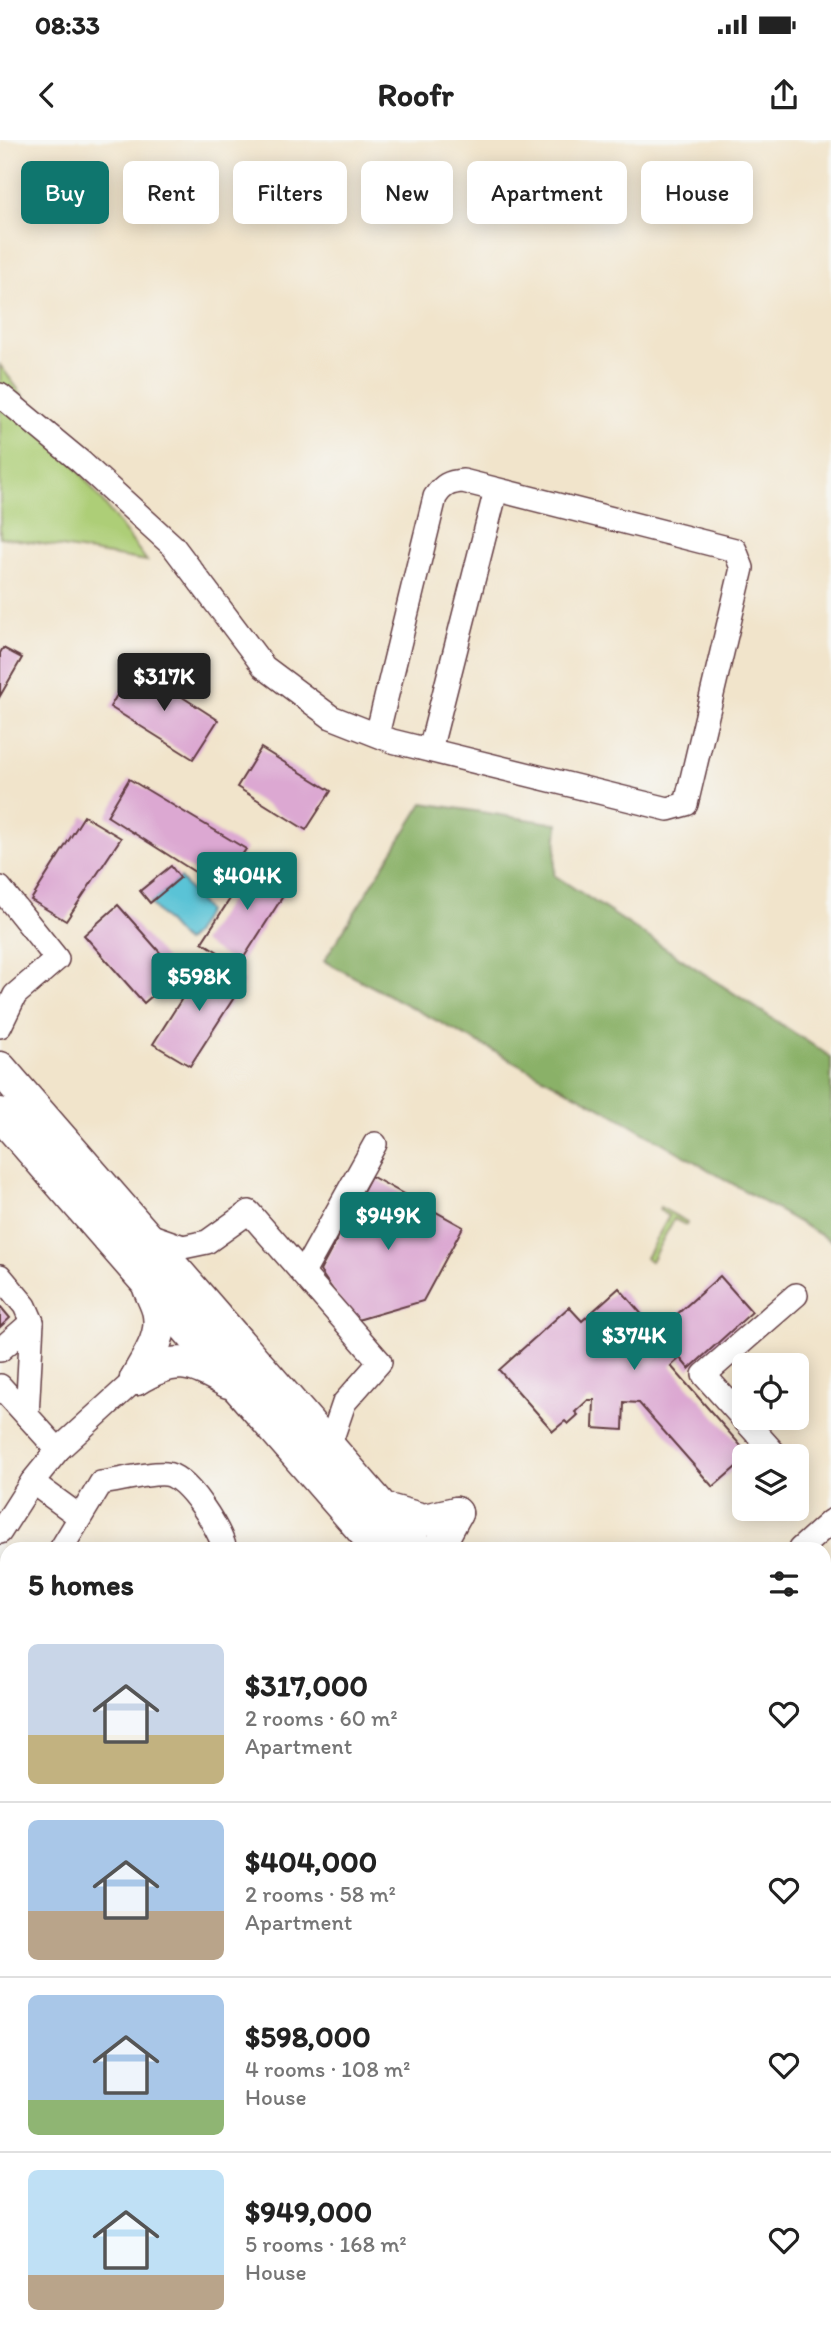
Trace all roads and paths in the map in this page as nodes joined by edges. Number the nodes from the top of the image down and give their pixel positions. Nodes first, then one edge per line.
1 (0, 395) edge
2 (496, 490) junction
3 (377, 735) junction
4 (430, 750) junction
5 (0, 888) edge
6 (7, 996) edge
7 (0, 1026) edge
8 (0, 1068) edge
9 (0, 1114) edge
10 (375, 1144) dead end
11 (144, 1233) junction
12 (303, 1273) junction
13 (0, 1276) edge
14 (147, 1283) junction
15 (796, 1295) dead end
16 (32, 1322) junction
17 (0, 1350) edge
18 (136, 1379) junction
19 (0, 1386) edge
20 (242, 1392) junction
21 (27, 1416) junction
22 (766, 1444) edge
23 (329, 1447) junction
24 (58, 1450) junction
25 (32, 1482) junction
26 (384, 1509) junction
27 (80, 1517) junction
28 (831, 1521) edge
29 (0, 1532) edge
30 (65, 1542) edge
31 (221, 1542) edge
32 (372, 1542) edge
33 (412, 1542) edge
34 (444, 1542) edge
35 (808, 1542) edge

1 - 3 street
2 - 3 street
2 - 4 street
2 - 4 street
3 - 4 street
5 - 6 street
6 - 7 street
8 - 11 highway
9 - 14 highway
10 - 12 street
11 - 12 street
11 - 23 highway
12 - 23 street
13 - 16 street
14 - 18 highway
14 - 20 highway
15 - 22 street
16 - 17 street
16 - 21 street
18 - 20 highway
18 - 24 street
19 - 21 street
20 - 32 highway
21 - 24 street
23 - 26 highway
24 - 25 street
25 - 27 street
25 - 29 street
26 - 33 highway
26 - 34 highway
27 - 30 street
27 - 31 street
28 - 35 street

